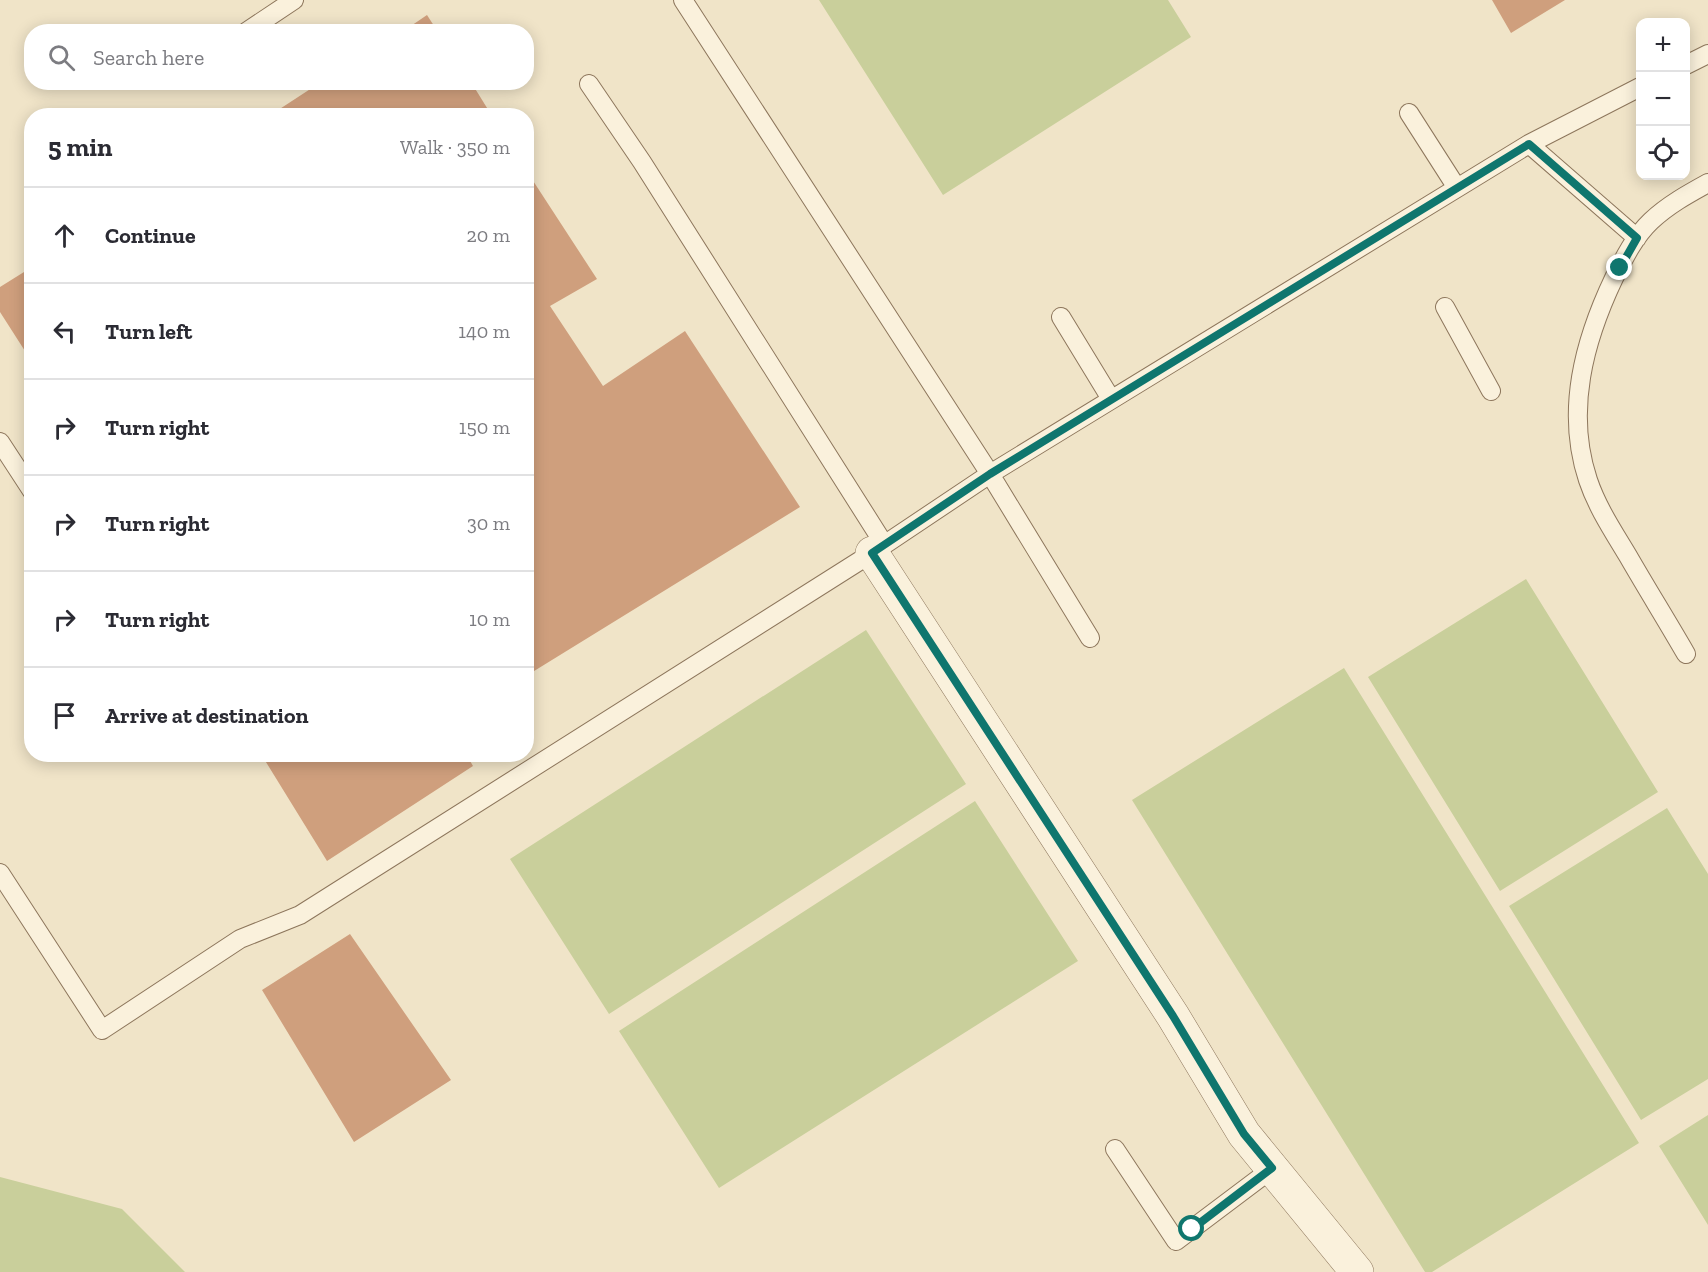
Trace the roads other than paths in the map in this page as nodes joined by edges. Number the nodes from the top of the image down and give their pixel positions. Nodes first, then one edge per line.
1 (294, 0) edge
2 (683, 0) edge
3 (258, 24) edge
4 (1708, 54) edge
5 (1690, 63) edge
6 (589, 84) dead end
7 (1636, 90) edge
8 (1409, 112) dead end
9 (1529, 144) junction
10 (1708, 183) edge
11 (1457, 188) junction
12 (1637, 238) junction
13 (1445, 307) dead end
14 (1061, 317) dead end
15 (1491, 391) dead end
16 (1111, 399) junction
17 (0, 442) edge
18 (990, 474) junction
19 (24, 479) edge
20 (878, 549) junction
21 (1090, 638) dead end
22 (1686, 654) dead end
23 (0, 873) edge
24 (1115, 1149) dead end
25 (1272, 1168) junction
26 (1358, 1272) edge

1 - 3 lane
2 - 18 lane
4 - 5 lane
6 - 20 lane
7 - 9 lane
8 - 11 lane
9 - 11 lane
9 - 12 lane
10 - 12 lane
11 - 16 lane
12 - 22 lane
13 - 15 lane
14 - 16 lane
16 - 18 lane
17 - 19 lane
18 - 20 lane
18 - 21 lane
20 - 23 lane
20 - 25 street
24 - 25 lane
25 - 26 street

